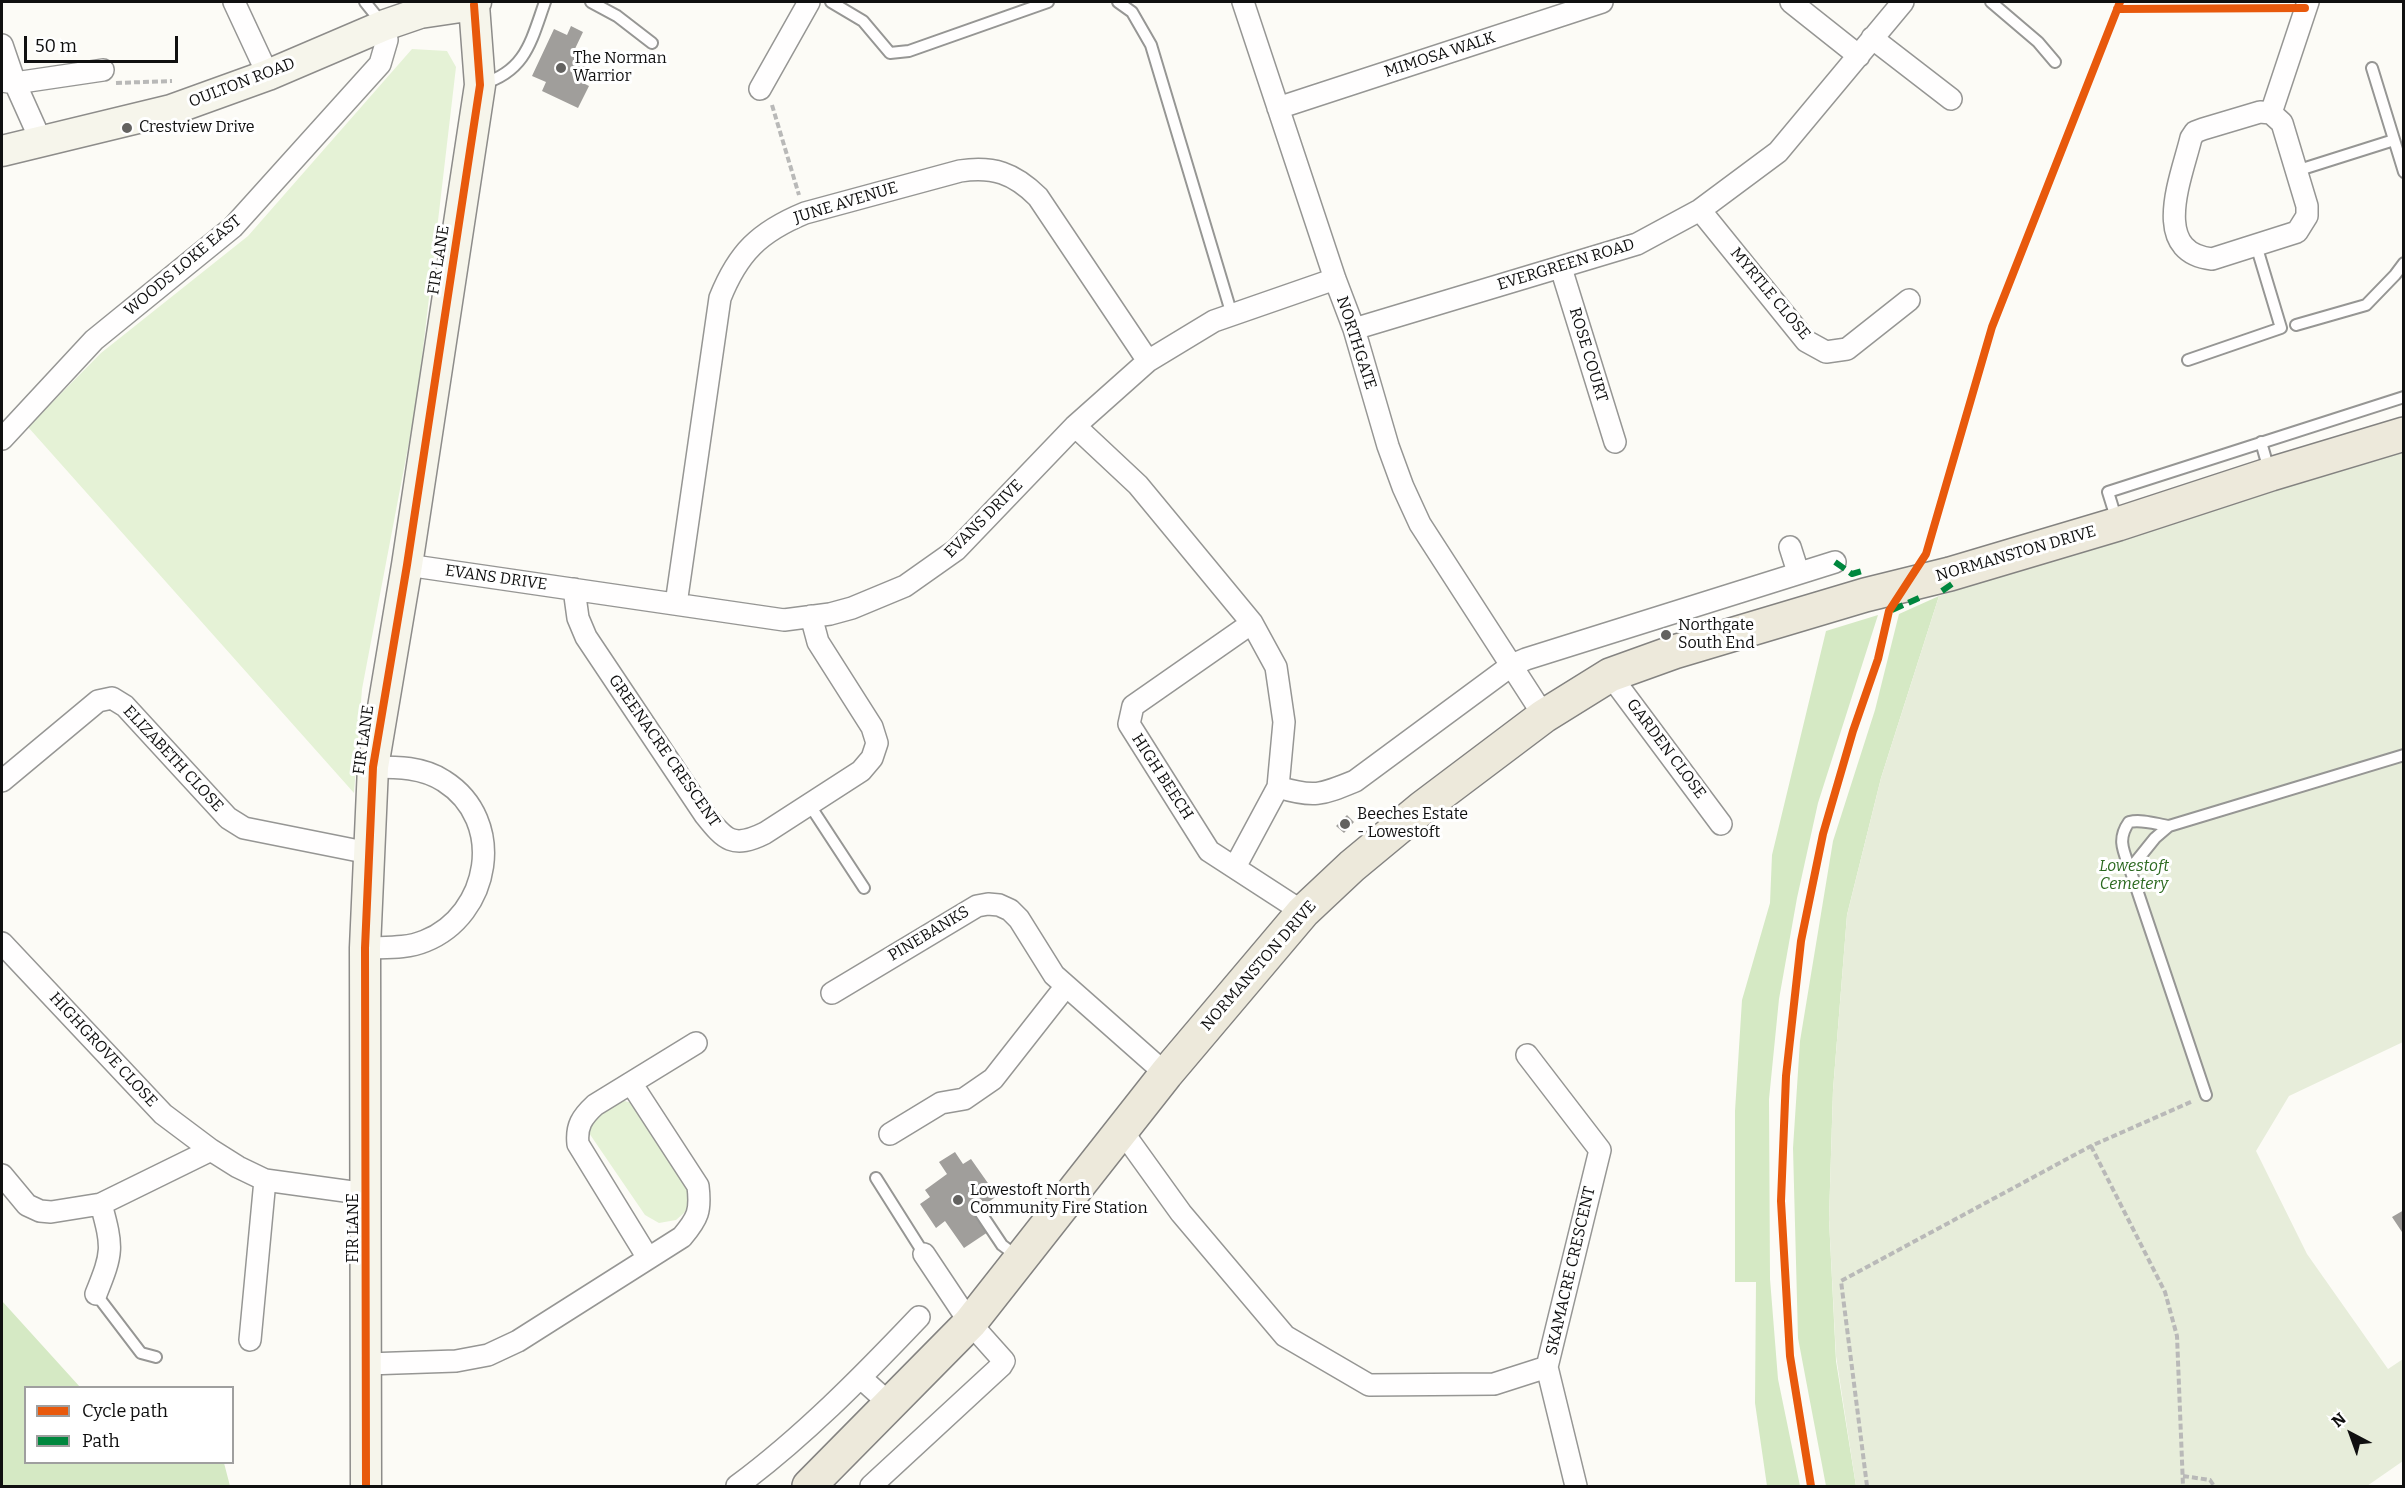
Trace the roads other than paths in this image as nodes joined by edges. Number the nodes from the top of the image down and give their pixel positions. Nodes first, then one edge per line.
1 (234, 2) edge
2 (365, 2) edge
3 (545, 2) edge
4 (591, 2) edge
5 (809, 2) edge
6 (831, 2) edge
7 (1048, 2) edge
8 (1118, 2) edge
9 (1243, 2) edge
10 (1602, 2) edge
11 (1791, 2) edge
12 (1902, 2) edge
13 (1991, 2) edge
14 (2308, 2) edge
15 (475, 3) edge
16 (385, 25) junction
17 (1872, 38) junction
18 (652, 43) dead end
19 (2, 45) edge
20 (1859, 56) junction
21 (2055, 62) dead end
22 (2372, 68) dead end
23 (103, 70) road end
24 (268, 75) junction
25 (8, 82) edge
26 (480, 85) junction
27 (760, 89) road end
28 (1951, 99) dead end
29 (1278, 108) junction
30 (2271, 113) junction
31 (41, 141) junction
32 (2394, 141) junction
33 (2, 151) edge
34 (2296, 171) junction
35 (2403, 172) edge
36 (1700, 210) junction
37 (2256, 245) junction
38 (2403, 263) edge
39 (1561, 268) junction
40 (1335, 279) junction
41 (1909, 300) dead end
42 (1232, 315) junction
43 (2296, 325) dead end
44 (1354, 329) junction
45 (2188, 360) dead end
46 (1148, 361) junction
47 (2403, 397) edge
48 (1075, 426) junction
49 (2403, 434) edge
50 (2, 439) edge
51 (1615, 442) dead end
52 (2261, 442) junction
53 (2271, 474) junction
54 (2118, 524) junction
55 (1790, 547) dead end
56 (1835, 562) dead end
57 (407, 565) junction
58 (1798, 572) junction
59 (574, 589) junction
60 (676, 604) junction
61 (811, 616) junction
62 (1252, 623) junction
63 (1512, 665) junction
64 (1610, 675) junction
65 (1544, 716) junction
66 (2403, 754) edge
67 (373, 767) junction
68 (2, 781) edge
69 (1278, 787) junction
70 (809, 804) junction
71 (1721, 824) dead end
72 (2169, 825) junction
73 (369, 853) junction
74 (1235, 867) junction
75 (2130, 869) junction
76 (864, 888) dead end
77 (1303, 912) junction
78 (2, 942) edge
79 (365, 948) junction
80 (1066, 987) junction
81 (832, 993) dead end
82 (696, 1043) dead end
83 (1527, 1055) dead end
84 (1166, 1074) junction
85 (631, 1083) junction
86 (2206, 1095) road end
87 (1122, 1131) junction
88 (890, 1134) dead end
89 (211, 1150) junction
90 (2, 1175) edge
91 (876, 1178) dead end
92 (266, 1180) junction
93 (367, 1194) junction
94 (101, 1204) junction
95 (978, 1209) dead end
96 (924, 1254) joint
97 (648, 1258) junction
98 (1020, 1259) junction
99 (96, 1294) joint
100 (919, 1317) dead end
101 (970, 1323) junction
102 (250, 1340) dead end
103 (156, 1357) dead end
104 (367, 1364) junction
105 (1547, 1367) junction
106 (861, 1378) junction
107 (890, 1404) junction
108 (366, 1486) edge
109 (737, 1486) edge
110 (809, 1486) edge
111 (871, 1486) edge
112 (1576, 1486) edge

1 - 24 street
2 - 16 lane
3 - 26 lane
4 - 18 lane
5 - 27 street
6 - 7 lane
8 - 42 lane
9 - 29 street, NORTHGATE
10 - 29 street, MIMOSA WALK
11 - 20 street
12 - 17 street, EVERGREEN ROAD
13 - 21 lane
14 - 30 street
15 - 16 street, OULTON ROAD
15 - 26 street, FIR LANE
16 - 24 street, OULTON ROAD
16 - 50 street, WOODS LOKE EAST
17 - 20 street, EVERGREEN ROAD
17 - 28 street
19 - 25 street
20 - 36 street, EVERGREEN ROAD
22 - 32 lane
23 - 25 street
24 - 31 street, OULTON ROAD
25 - 31 street
26 - 57 street, FIR LANE
29 - 40 street, NORTHGATE
30 - 34 street
30 - 37 street
31 - 33 street, OULTON ROAD
32 - 34 lane
32 - 35 lane
34 - 37 street
36 - 39 street, EVERGREEN ROAD
36 - 41 street, MYRTLE CLOSE
37 - 45 lane
38 - 43 lane
39 - 44 street, EVERGREEN ROAD
39 - 51 street, ROSE COURT
40 - 42 street, EVANS DRIVE
40 - 44 street, NORTHGATE
42 - 46 street, EVANS DRIVE
44 - 63 street, NORTHGATE
46 - 48 street, EVANS DRIVE
46 - 60 street, JUNE AVENUE
47 - 52 lane
48 - 61 street, EVANS DRIVE
48 - 62 street
49 - 53 main road, NORMANSTON DRIVE
52 - 53 lane
52 - 54 lane
53 - 54 main road, NORMANSTON DRIVE
54 - 64 main road, NORMANSTON DRIVE
55 - 58 street
56 - 58 street
57 - 59 street, EVANS DRIVE
57 - 67 street, FIR LANE
58 - 63 street
59 - 60 street, EVANS DRIVE
59 - 70 street, GREENACRE CRESCENT
60 - 61 street, EVANS DRIVE
61 - 70 street, GREENACRE CRESCENT
62 - 69 street
62 - 74 street, HIGH BEECH
63 - 65 street, NORTHGATE
63 - 69 street
64 - 65 main road, NORMANSTON DRIVE
64 - 71 street, GARDEN CLOSE
65 - 77 main road, NORMANSTON DRIVE
66 - 72 lane
67 - 73 street, FIR LANE
67 - 79 street, FIR LANE
68 - 73 street, ELIZABETH CLOSE
69 - 74 street
70 - 76 lane
72 - 75 lane
72 - 75 lane
73 - 79 street, FIR LANE
74 - 77 street, HIGH BEECH
75 - 86 lane
77 - 84 main road, NORMANSTON DRIVE
78 - 89 street, HIGHGROVE CLOSE
79 - 93 street, FIR LANE
80 - 81 street, PINEBANKS
80 - 84 street, PINEBANKS
80 - 88 street
82 - 85 street
83 - 105 street, SKAMACRE CRESCENT
84 - 87 main road, NORMANSTON DRIVE
85 - 97 street
85 - 97 street
87 - 98 main road, NORMANSTON DRIVE
87 - 105 street, SKAMACRE CRESCENT
89 - 92 street, HIGHGROVE CLOSE
89 - 94 street
90 - 94 street
91 - 96 lane
92 - 93 street, HIGHGROVE CLOSE
92 - 102 street
93 - 104 street, FIR LANE
94 - 99 street
95 - 98 lane
96 - 101 street
97 - 104 street
98 - 101 main road, NORMANSTON DRIVE
99 - 103 lane
100 - 106 street
101 - 107 main road, NORMANSTON DRIVE
101 - 111 street
104 - 108 street, FIR LANE
105 - 112 street
106 - 107 street
106 - 109 street
107 - 110 main road, NORMANSTON DRIVE

